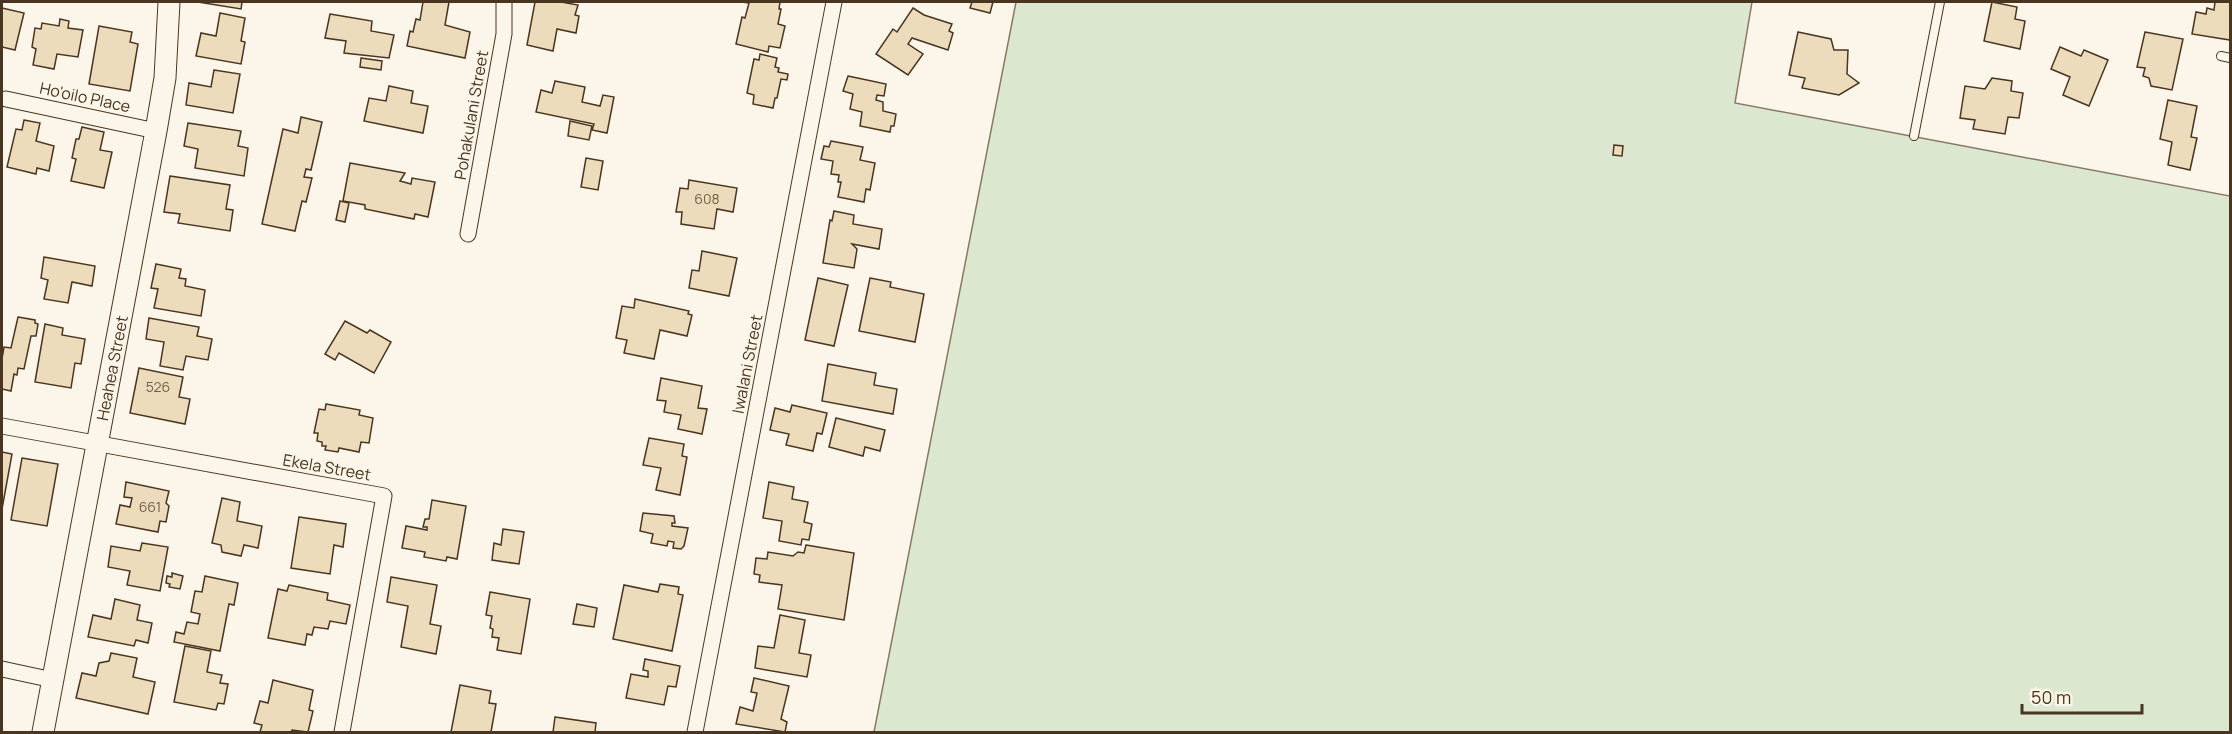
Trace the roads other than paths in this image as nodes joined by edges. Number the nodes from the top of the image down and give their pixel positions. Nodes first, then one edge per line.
1 (169, 2) edge
2 (504, 2) edge
3 (834, 2) edge
4 (1940, 2) edge
5 (2221, 56) dead end
6 (2230, 58) edge
7 (6, 99) dead end
8 (156, 131) junction
9 (1914, 136) dead end
10 (468, 234) dead end
11 (2, 426) edge
12 (98, 444) junction
13 (2, 669) edge
14 (53, 680) junction
15 (43, 732) edge
16 (342, 732) edge
17 (695, 732) edge

1 - 8 street, Heahea Street
2 - 10 street, Pohakulani Street
3 - 17 street, Iwalani Street
4 - 9 lane
5 - 6 lane
7 - 8 street, Ho'oilo Place
8 - 12 street, Heahea Street
11 - 12 street
12 - 14 street, Heahea Street
12 - 16 street, Ekela Street
13 - 14 street
14 - 15 street, Heahea Street

